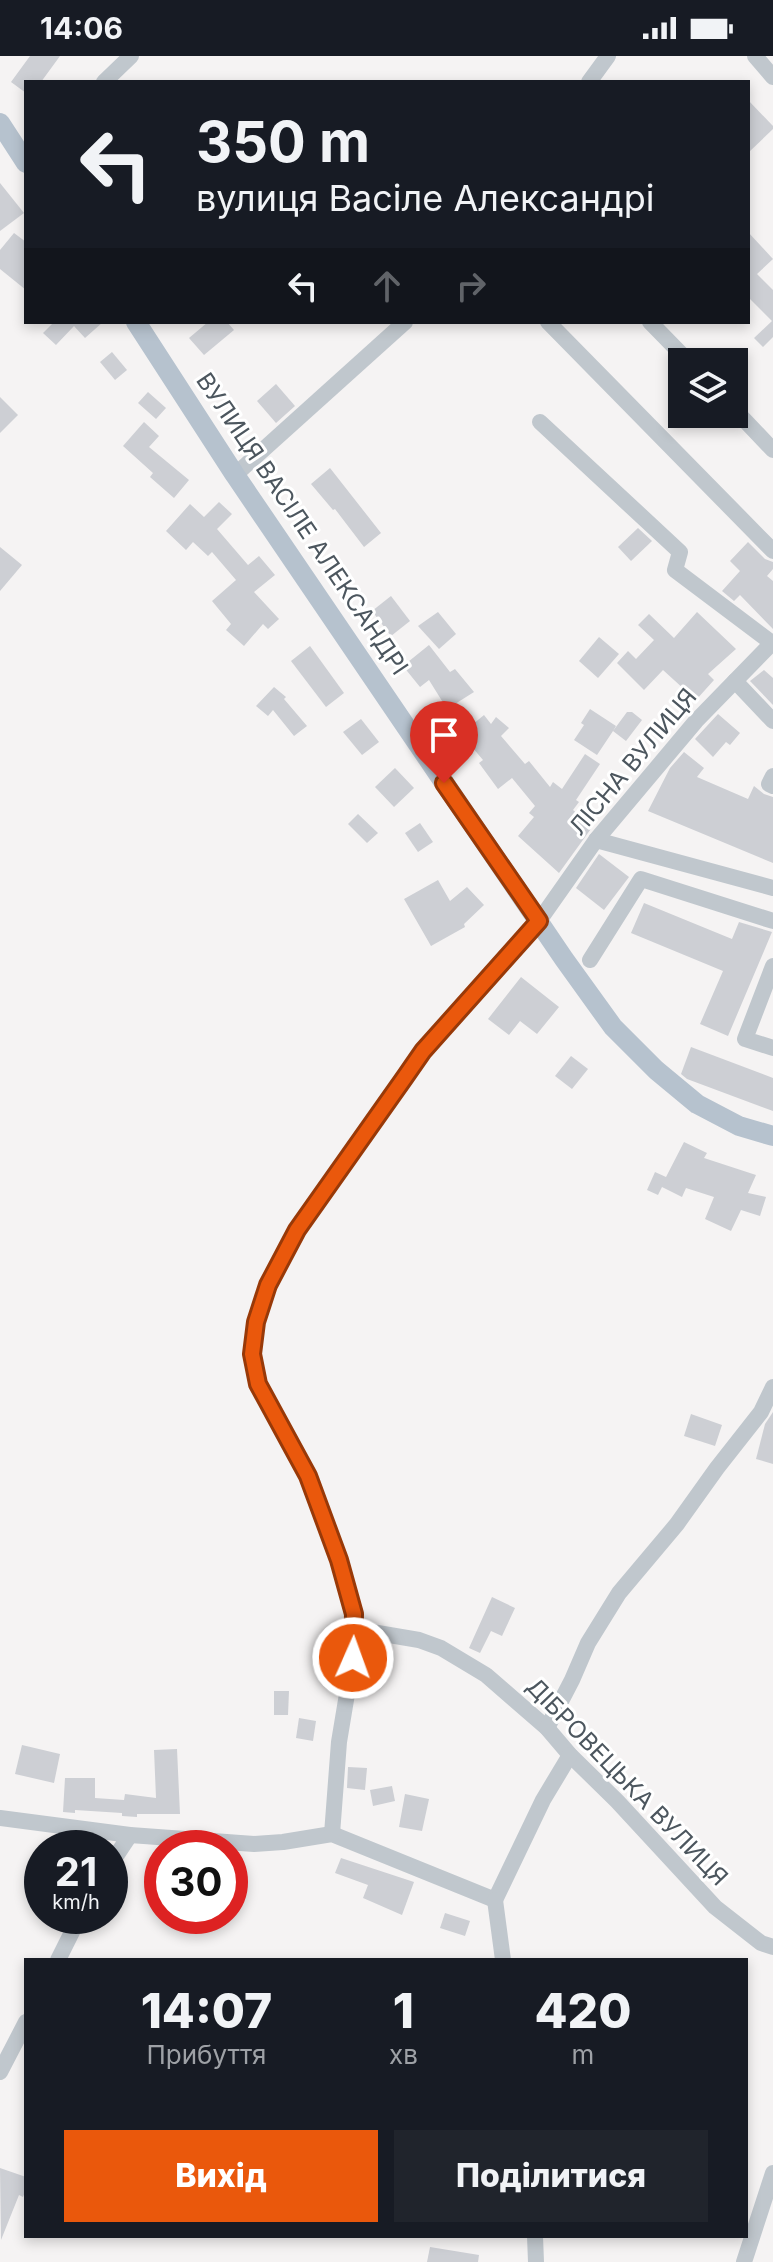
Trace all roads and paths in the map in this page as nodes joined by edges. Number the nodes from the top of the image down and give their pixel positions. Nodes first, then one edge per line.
1 (608, 56) edge
2 (755, 56) edge
3 (127, 57) edge
4 (773, 77) edge
5 (106, 80) edge
6 (590, 80) edge
7 (0, 123) edge
8 (24, 159) edge
9 (137, 324) edge
10 (403, 324) edge
11 (550, 324) edge
12 (652, 324) edge
13 (675, 348) edge
14 (540, 422) dead end
15 (748, 424) edge
16 (773, 450) edge
17 (235, 475) junction
18 (773, 551) edge
19 (772, 643) edge
20 (735, 681) junction
21 (773, 721) edge
22 (773, 776) edge
23 (773, 786) edge
24 (596, 840) junction
25 (773, 888) edge
26 (539, 921) junction
27 (773, 921) edge
28 (590, 960) dead end
29 (773, 966) edge
30 (773, 1048) edge
31 (773, 1136) edge
32 (773, 1387) edge
33 (354, 1629) junction
34 (547, 1728) junction
35 (570, 1755) junction
36 (0, 1818) edge
37 (332, 1834) junction
38 (130, 1835) junction
39 (128, 1838) edge
40 (495, 1900) junction
41 (71, 1934) edge
42 (773, 1947) edge
43 (59, 1958) edge
44 (503, 1958) edge
45 (24, 2026) edge
46 (0, 2072) edge
47 (773, 2173) edge
48 (535, 2238) edge
49 (536, 2262) edge
50 (744, 2262) edge

1 - 6 street
2 - 4 street
3 - 5 street
7 - 8 main road
9 - 17 main road, ВУЛИЦЯ ВАСІЛЕ АЛЕКСАНДРІ
10 - 17 street
11 - 18 street
12 - 13 street
14 - 19 street
15 - 16 street
17 - 26 main road, ВУЛИЦЯ ВАСІЛЕ АЛЕКСАНДРІ
19 - 20 street, ЛІСНА ВУЛИЦЯ
20 - 21 street
20 - 24 street, ЛІСНА ВУЛИЦЯ
22 - 23 street
24 - 25 street
24 - 26 street, ЛІСНА ВУЛИЦЯ
26 - 31 main road, ВУЛИЦЯ ВАСІЛЕ АЛЕКСАНДРІ
26 - 33 street
27 - 28 street
29 - 30 street
32 - 34 street
33 - 34 street, ДІБРОВЕЦЬКА ВУЛИЦЯ
33 - 37 street
34 - 35 street, ДІБРОВЕЦЬКА ВУЛИЦЯ
35 - 40 street
35 - 42 street, ДІБРОВЕЦЬКА ВУЛИЦЯ
36 - 38 street
37 - 38 street
37 - 40 street
38 - 39 street
40 - 44 street
41 - 43 street
45 - 46 street
47 - 50 street
48 - 49 street

